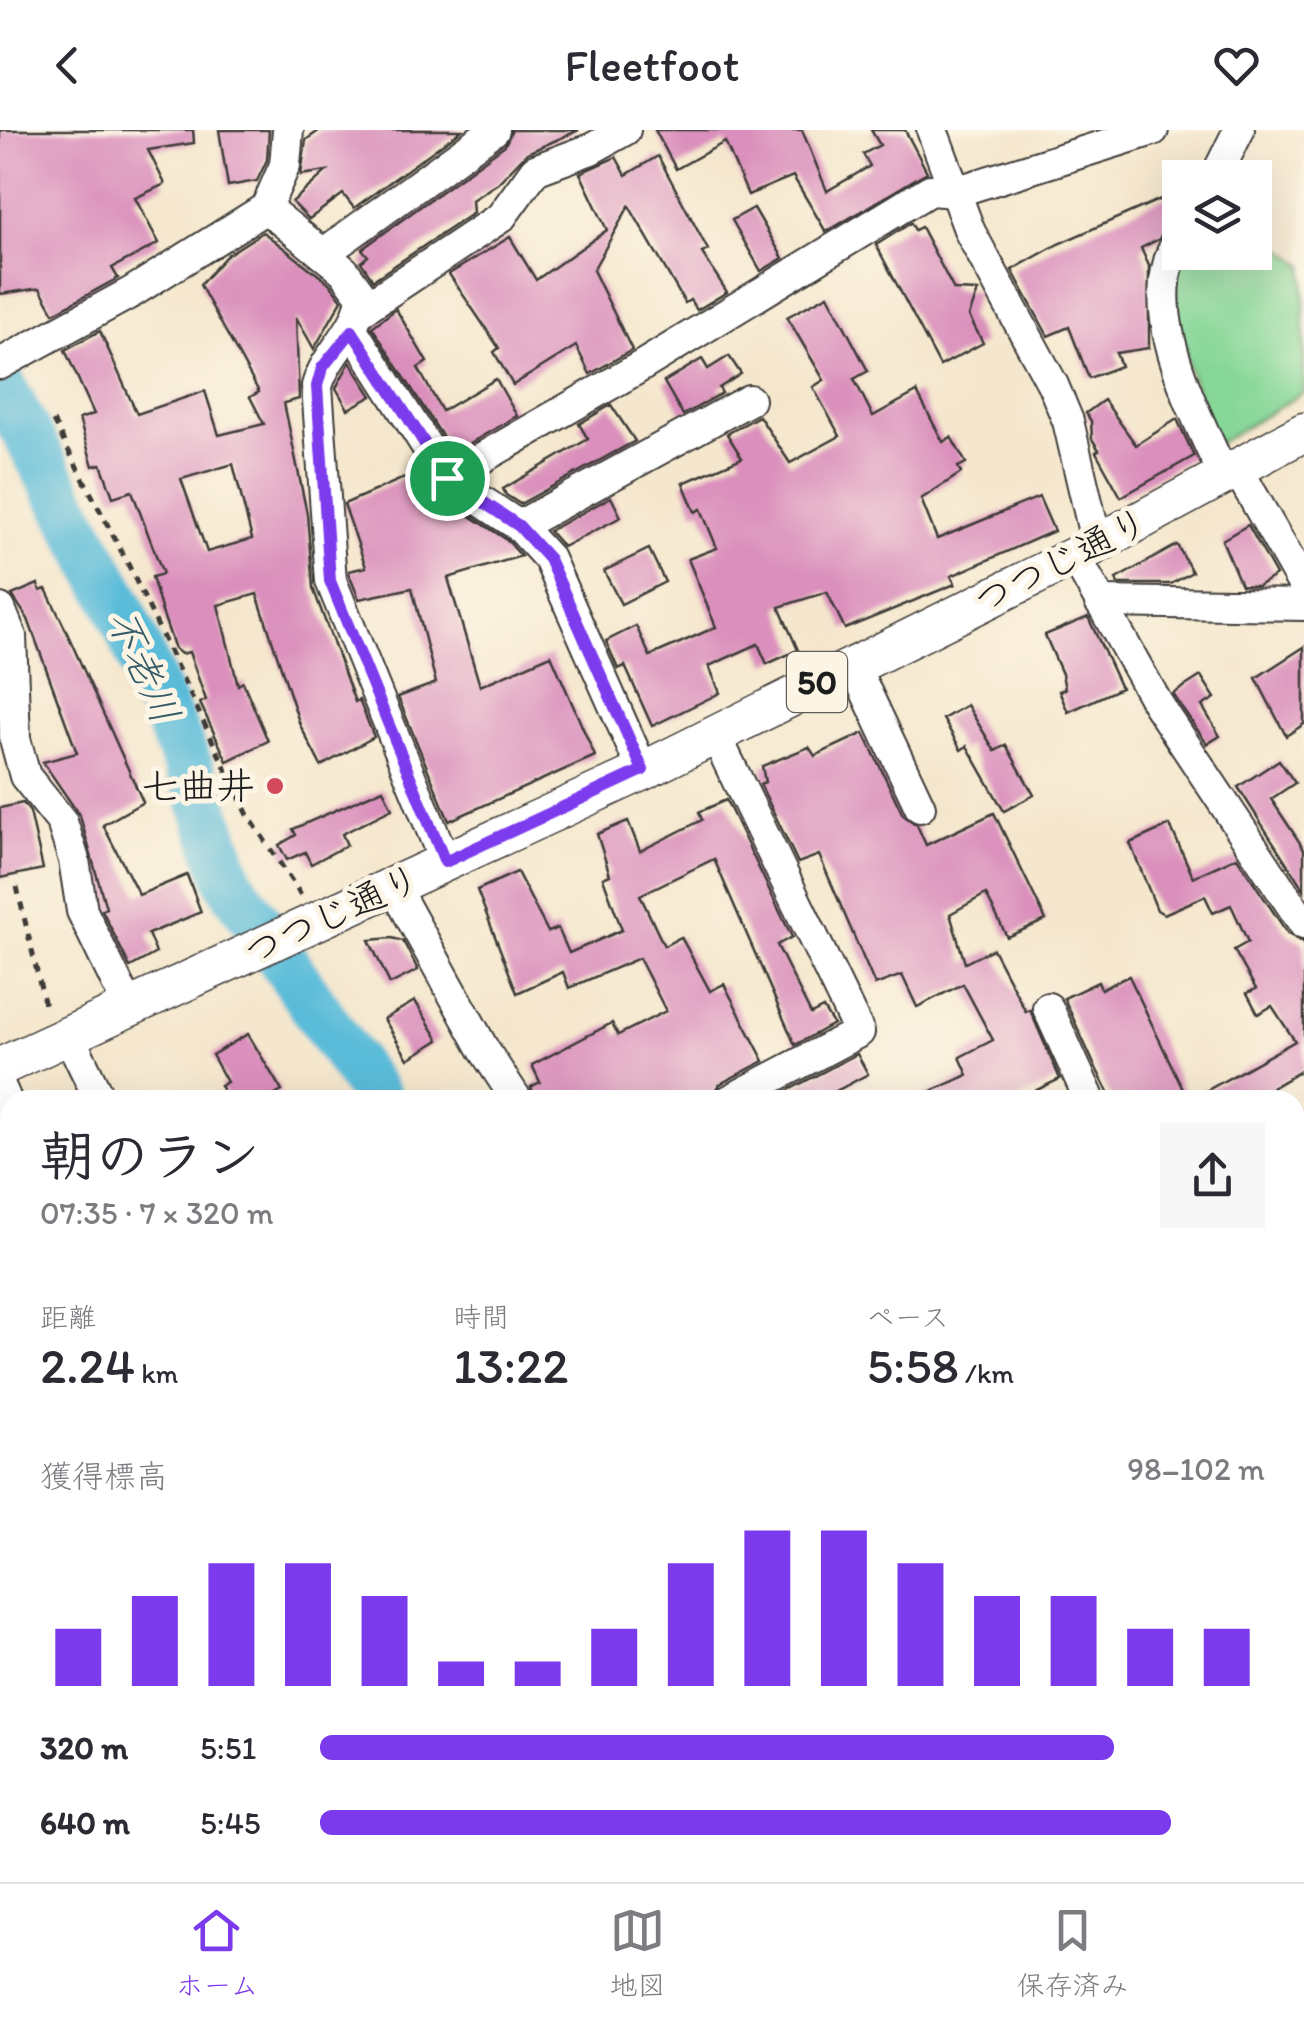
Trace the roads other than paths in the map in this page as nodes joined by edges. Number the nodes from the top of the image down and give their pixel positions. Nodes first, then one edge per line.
1 (288, 130) edge
2 (494, 130) edge
3 (625, 130) edge
4 (932, 130) edge
5 (1154, 130) edge
6 (1239, 130) edge
7 (1225, 160) edge
8 (955, 192) junction
9 (266, 208) junction
10 (323, 254) junction
11 (1167, 270) edge
12 (356, 321) junction
13 (5, 362) edge
14 (749, 400) dead end
15 (1304, 432) edge
16 (1231, 474) junction
17 (447, 478) junction
18 (519, 526) junction
19 (1086, 550) junction
20 (1304, 586) edge
21 (1100, 602) junction
22 (1304, 605) edge
23 (0, 609) edge
24 (853, 664) junction
25 (715, 734) junction
26 (643, 770) junction
27 (13, 778) edge
28 (920, 806) dead end
29 (445, 862) junction
30 (393, 885) junction
31 (1304, 924) edge
32 (128, 1006) junction
33 (1048, 1008) dead end
34 (61, 1039) junction
35 (0, 1067) edge
36 (94, 1090) edge
37 (510, 1090) edge
38 (749, 1090) edge
39 (1085, 1090) edge

1 - 9 street
2 - 10 street
3 - 12 street
4 - 8 street
5 - 8 street
6 - 7 street
8 - 17 street
8 - 19 street
9 - 10 street
9 - 13 street
10 - 12 street
11 - 16 street
12 - 17 street
12 - 29 street
14 - 18 street
15 - 16 main road, つつじ通り / 50
16 - 19 main road, つつじ通り / 50
16 - 20 street
17 - 18 street
18 - 26 street
19 - 21 street
19 - 24 main road, つつじ通り / 50
21 - 22 street
21 - 31 street
23 - 27 street
24 - 25 main road, つつじ通り / 50
24 - 28 street
25 - 26 main road, つつじ通り / 50
25 - 38 street
26 - 29 main road, つつじ通り / 50
27 - 32 street
29 - 30 main road, つつじ通り / 50
30 - 32 main road, つつじ通り / 50
30 - 37 street
32 - 34 main road, つつじ通り / 50
33 - 39 street
34 - 35 main road, つつじ通り / 50
34 - 36 street

